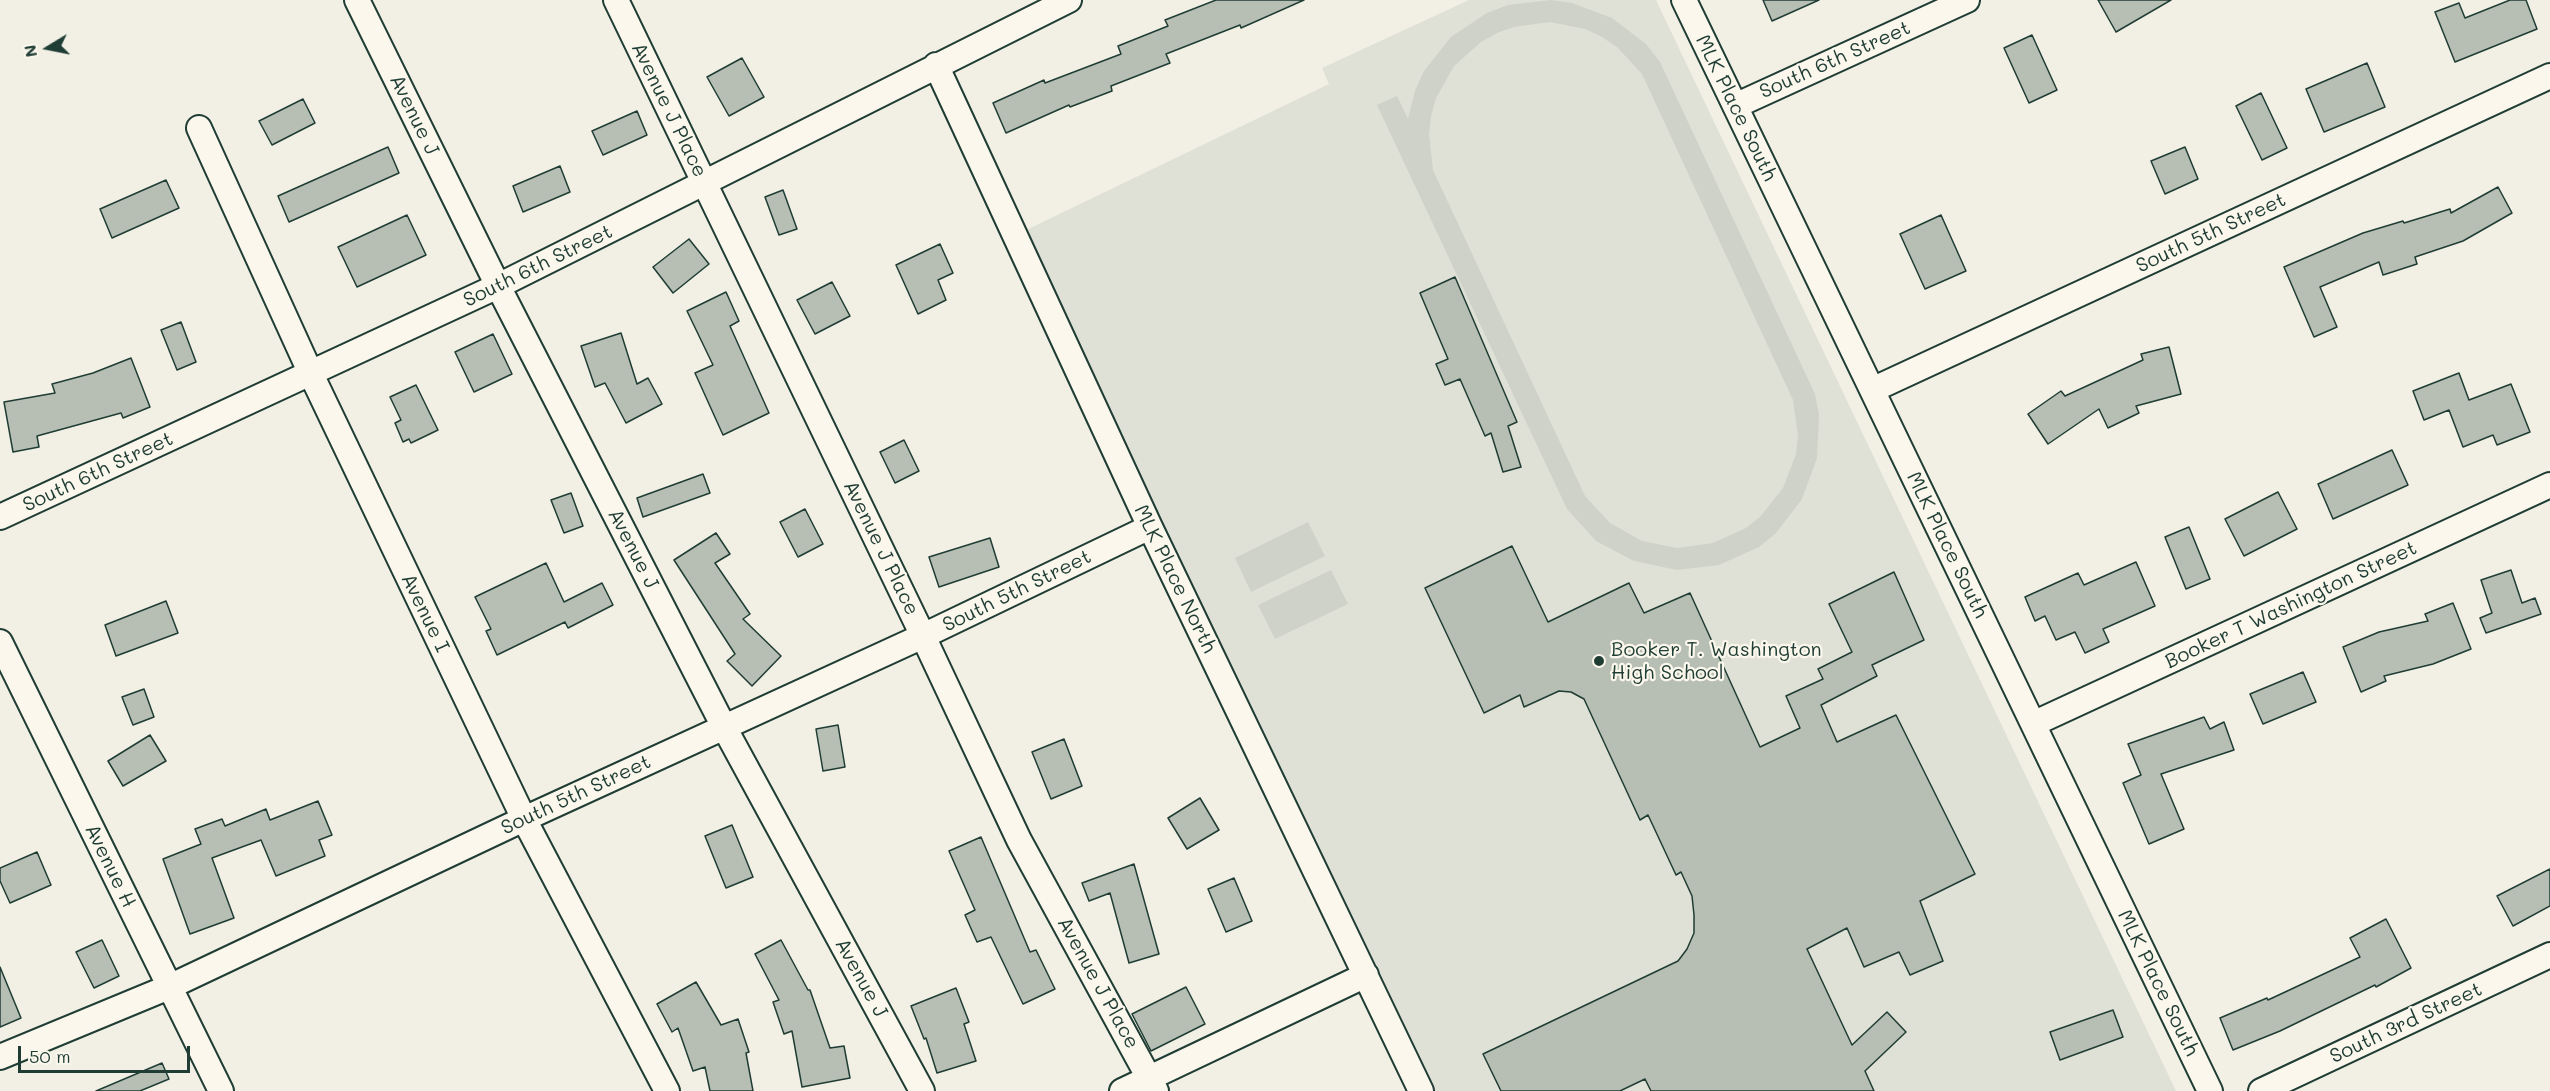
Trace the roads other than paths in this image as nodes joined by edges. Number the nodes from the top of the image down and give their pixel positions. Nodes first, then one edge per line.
1 (357, 0) edge
2 (616, 0) edge
3 (1684, 0) edge
4 (1967, 0) edge
5 (1057, 2) edge
6 (936, 65) junction
7 (2550, 76) edge
8 (1735, 106) junction
9 (199, 128) dead end
10 (705, 184) junction
11 (498, 286) junction
12 (311, 374) junction
13 (1872, 390) junction
14 (2550, 486) edge
15 (0, 518) edge
16 (1150, 527) junction
17 (923, 636) junction
18 (0, 642) edge
19 (2033, 724) junction
20 (724, 727) junction
21 (524, 819) junction
22 (2550, 955) edge
23 (1366, 975) junction
24 (169, 987) junction
25 (0, 1057) edge
26 (1153, 1084) edge
27 (221, 1091) edge
28 (668, 1091) edge
29 (922, 1091) edge
30 (1122, 1091) edge
31 (1421, 1091) edge
32 (2210, 1091) edge
33 (2261, 1091) edge

1 - 11 street, Avenue J
2 - 10 street, Avenue J Place
3 - 8 street, MLK Place South
4 - 8 street, South 6th Street
5 - 6 street, South 6th Street
6 - 10 street, South 6th Street
6 - 16 street, MLK Place North
7 - 13 street, South 5th Street
8 - 13 street, MLK Place South
9 - 12 street, Avenue I
10 - 11 street, South 6th Street
10 - 17 street, Avenue J Place
11 - 12 street, South 6th Street
11 - 20 street, Avenue J
12 - 15 street, South 6th Street
12 - 21 street, Avenue I
13 - 19 street, MLK Place South
14 - 19 street, Booker T Washington Street
16 - 17 street, South 5th Street
16 - 23 street, MLK Place North
17 - 20 street, South 5th Street
17 - 26 street, Avenue J Place
18 - 24 street, Avenue H
19 - 32 street, MLK Place South
20 - 21 street, South 5th Street
20 - 29 street, Avenue J
21 - 24 street, South 5th Street
21 - 28 street, Avenue I
22 - 33 street, South 3rd Street
23 - 26 street
23 - 31 street, MLK Place North
24 - 25 street, South 5th Street
24 - 27 street, Avenue H
26 - 30 street

